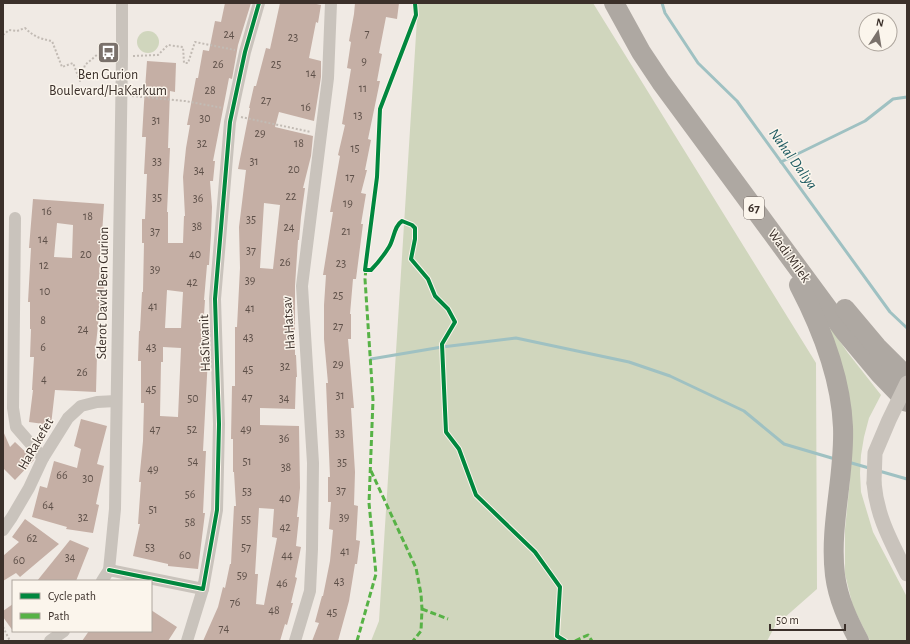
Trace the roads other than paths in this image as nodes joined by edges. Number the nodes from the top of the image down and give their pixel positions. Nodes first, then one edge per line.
1 (122, 3) edge
2 (259, 3) edge
3 (330, 3) edge
4 (614, 3) edge
5 (630, 3) edge
6 (750, 203) junction
7 (15, 218) dead end
8 (907, 377) edge
9 (907, 383) edge
10 (116, 401) junction
11 (907, 402) edge
12 (43, 458) junction
13 (3, 530) edge
14 (110, 570) junction
15 (907, 574) edge
16 (103, 580) edge
17 (203, 589) junction
18 (63, 632) edge
19 (50, 641) edge
20 (187, 641) edge
21 (295, 641) edge
22 (859, 641) edge

1 - 10 street, Sderot David Ben Gurion
2 - 17 street, HaSitvanit
3 - 21 street, HaHatsav
4 - 6 highway, Wadi Milek / 67
5 - 8 highway, Wadi Milek / 67
6 - 11 highway, Wadi Milek / 67
6 - 22 highway
7 - 12 street
9 - 15 street, bridge
10 - 12 street, HaRakefet
10 - 14 street, Sderot David Ben Gurion
12 - 13 street, HaRakefet
14 - 16 street
14 - 17 street
17 - 20 street
18 - 19 street

